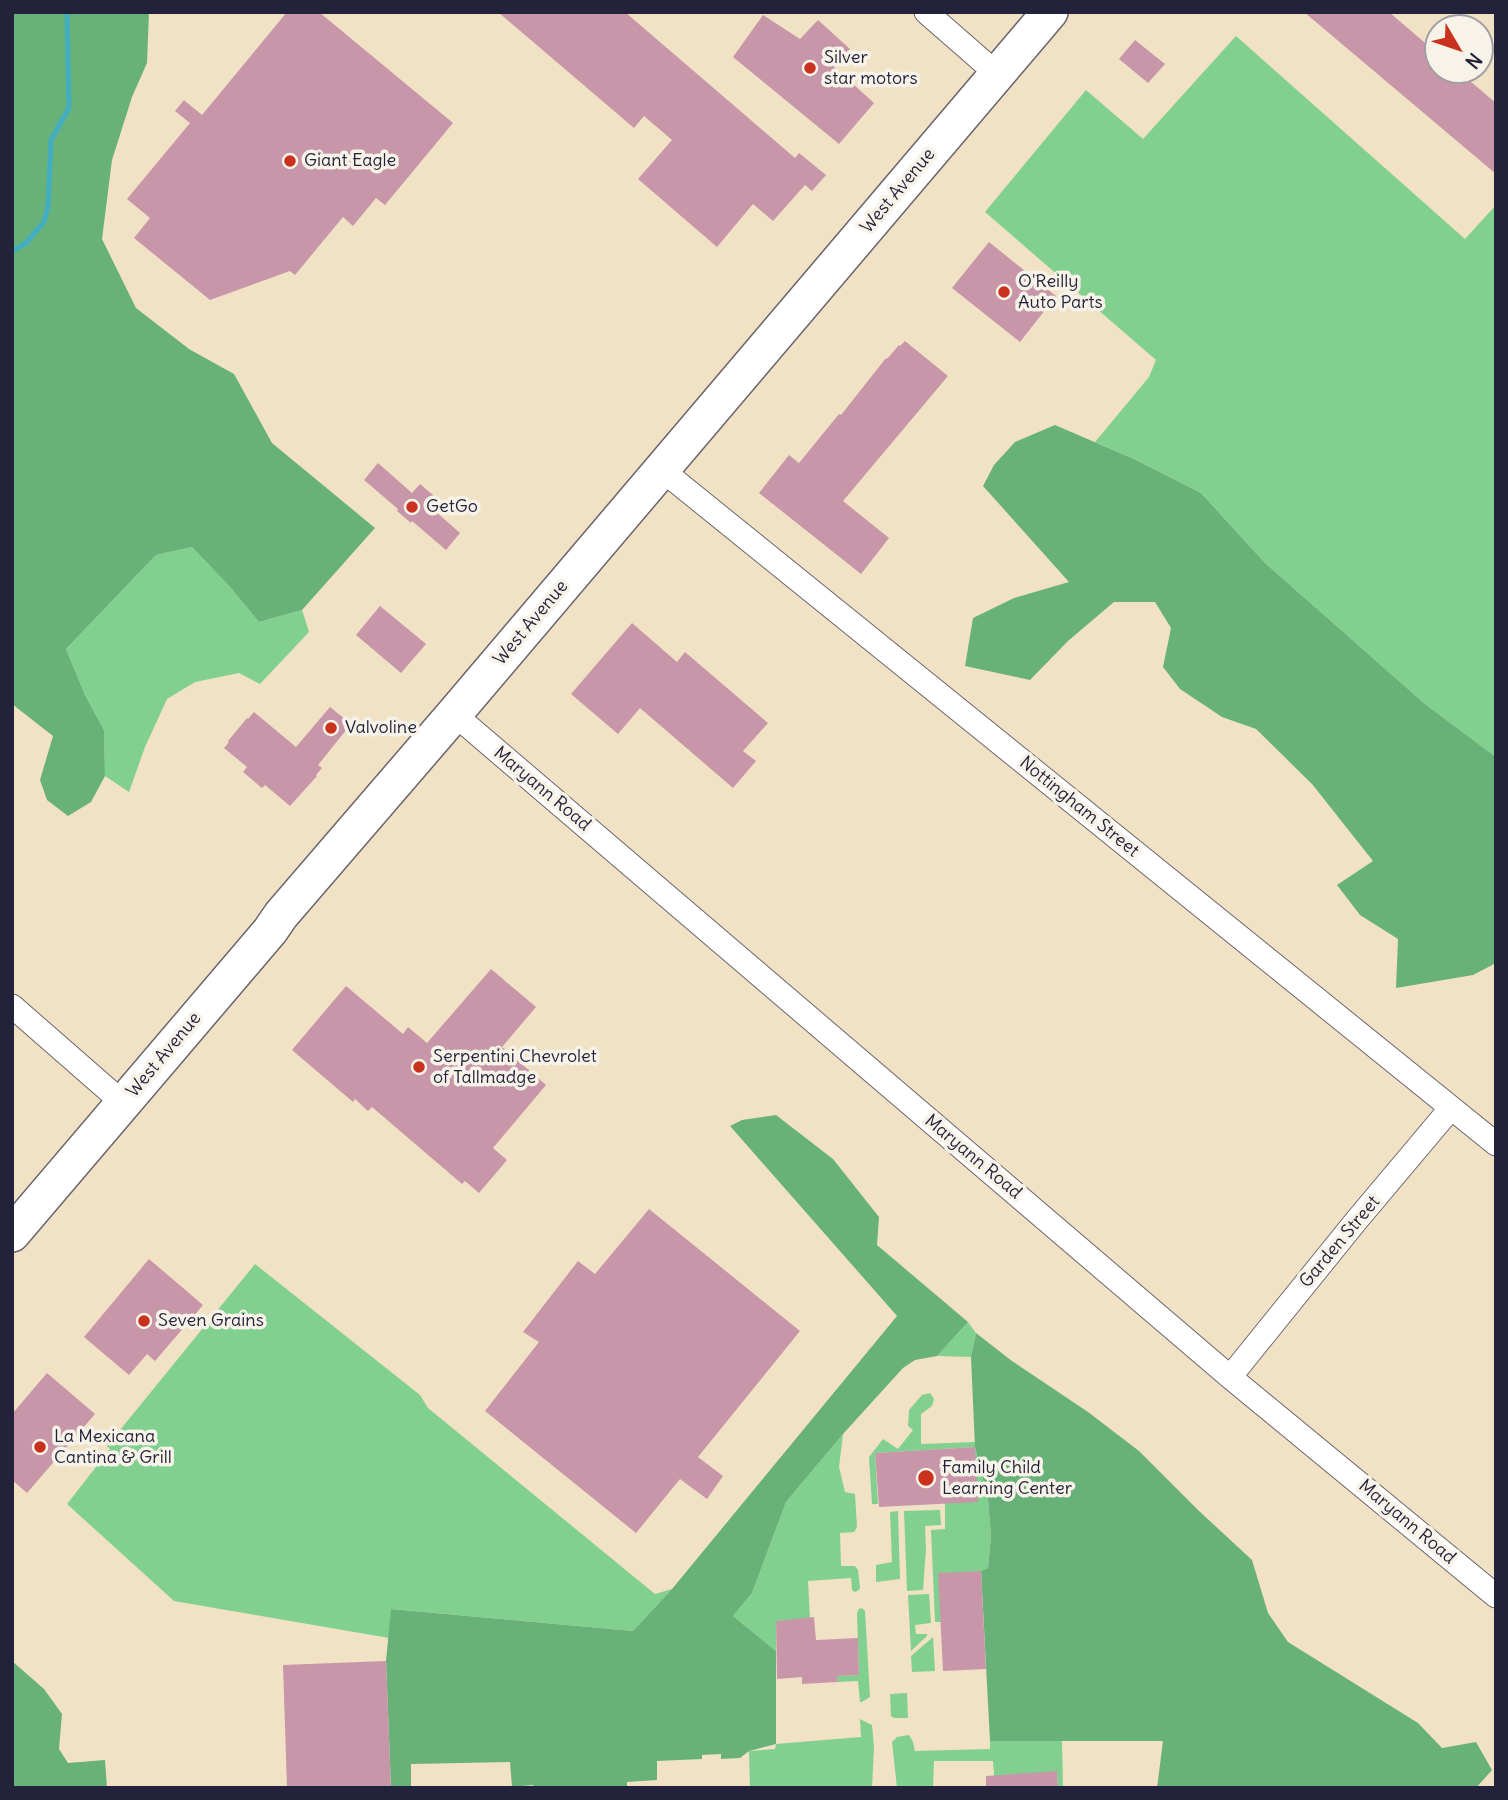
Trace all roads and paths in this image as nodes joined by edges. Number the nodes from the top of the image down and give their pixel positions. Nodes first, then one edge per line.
1 (926, 12) edge
2 (1050, 12) edge
3 (998, 74) junction
4 (662, 470) junction
5 (454, 714) junction
6 (12, 1006) edge
7 (123, 1103) junction
8 (1451, 1108) junction
9 (1496, 1144) edge
10 (12, 1234) edge
11 (1230, 1377) junction
12 (1496, 1596) edge

1 - 3 street
2 - 3 main road, West Avenue
3 - 4 main road, West Avenue
4 - 5 main road, West Avenue
4 - 8 street, Nottingham Street
5 - 7 main road, West Avenue
5 - 11 street, Maryann Road
6 - 7 street
7 - 10 main road, West Avenue
8 - 9 street, Nottingham Street
8 - 11 street, Garden Street
11 - 12 street, Maryann Road

